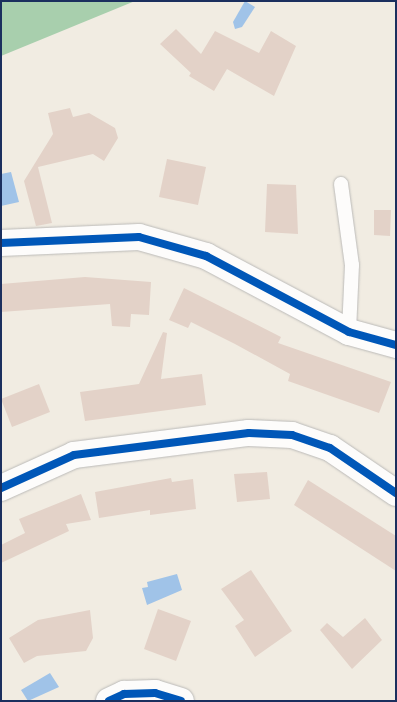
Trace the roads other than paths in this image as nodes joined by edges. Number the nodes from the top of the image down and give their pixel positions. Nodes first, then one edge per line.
1 (341, 184) dead end
2 (1, 243) edge
3 (350, 332) junction
4 (396, 345) edge
5 (1, 488) edge
6 (396, 493) edge
7 (109, 701) edge
8 (181, 701) edge

1 - 3 lane
2 - 3 street
3 - 4 street
5 - 6 street
7 - 8 street

